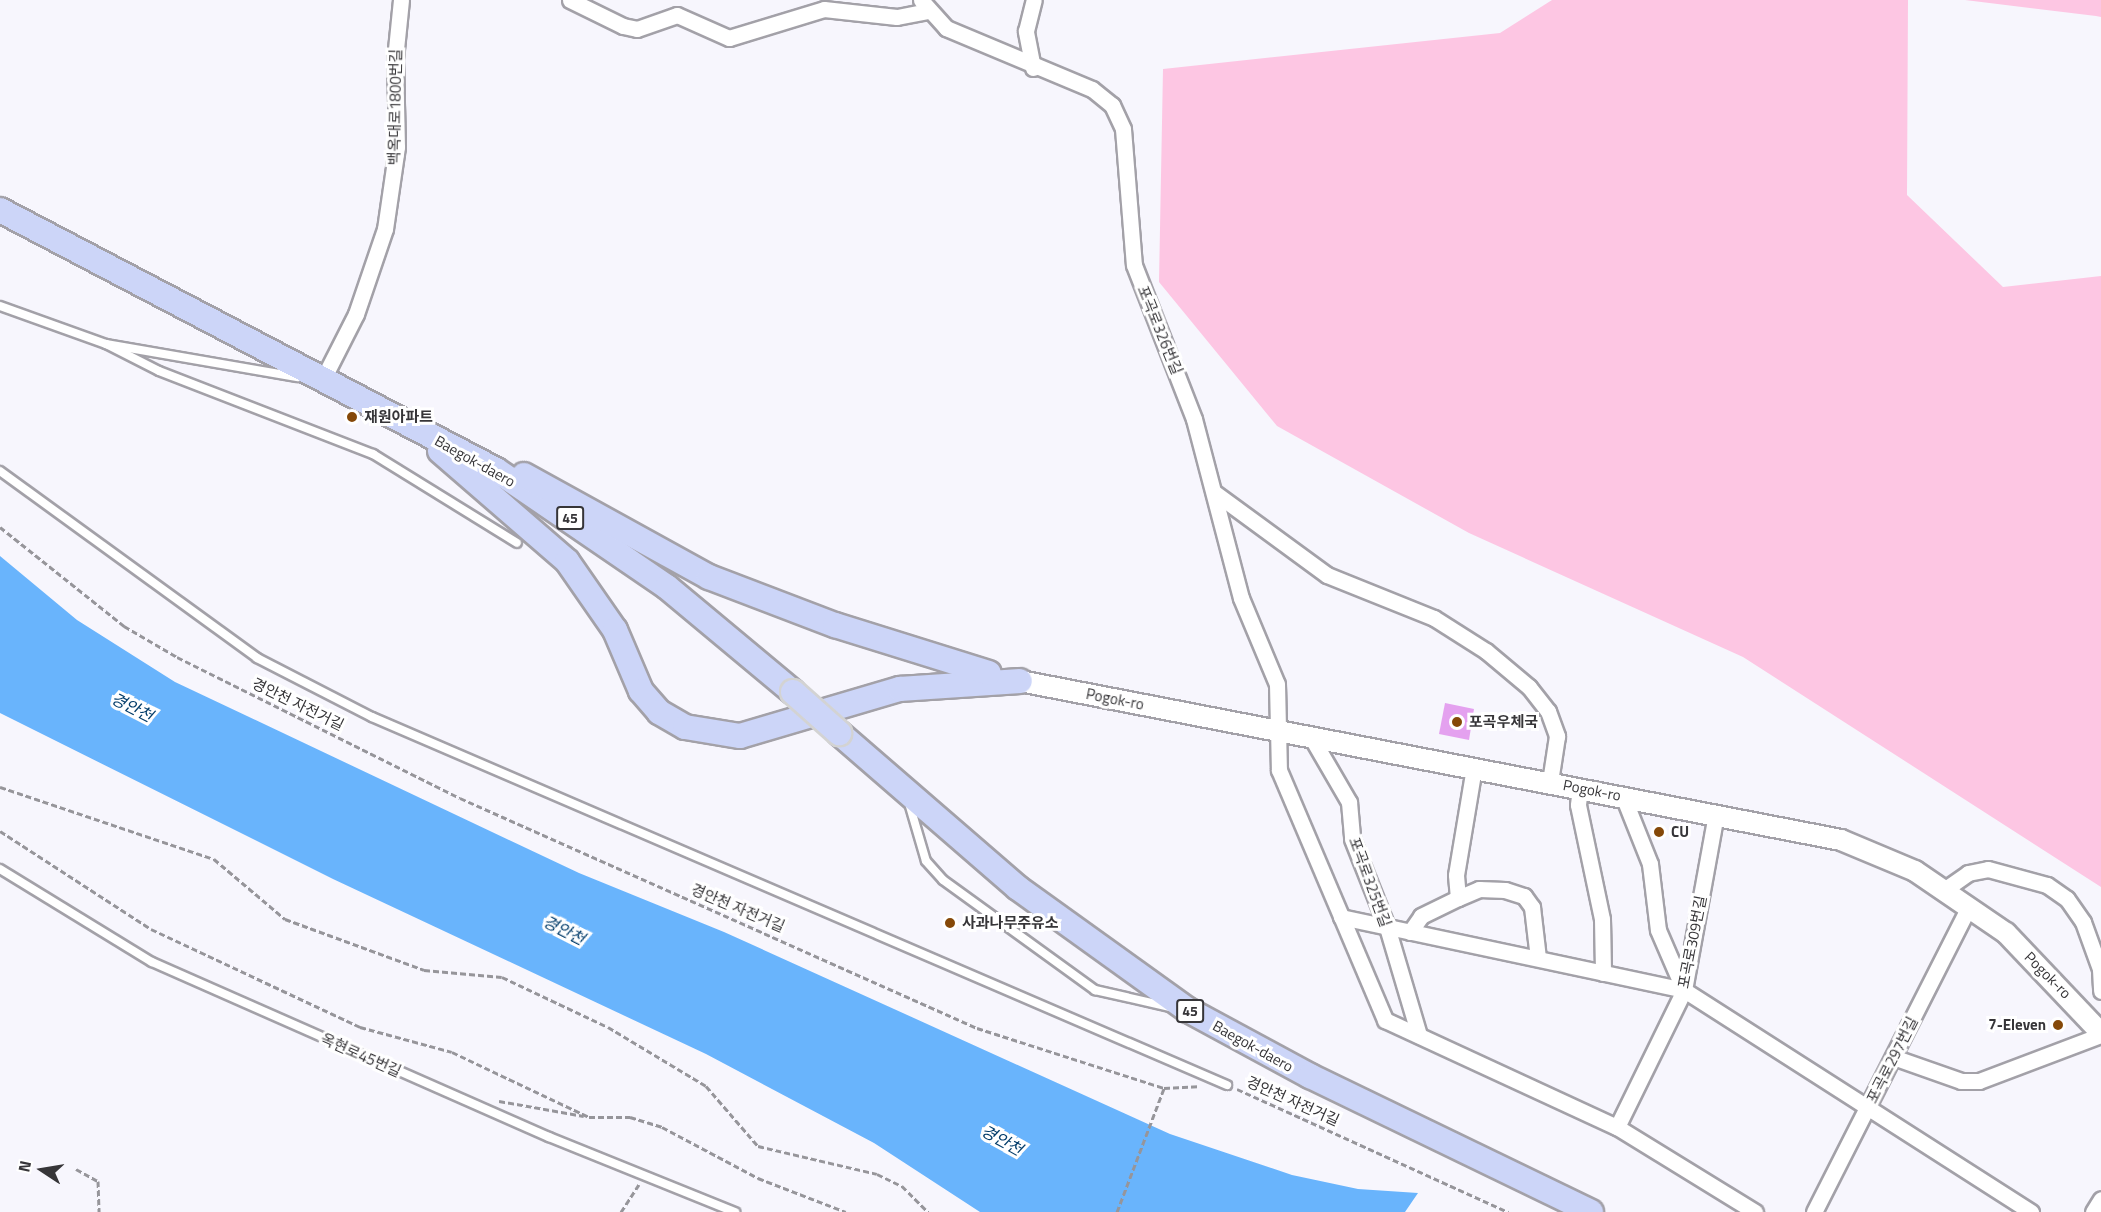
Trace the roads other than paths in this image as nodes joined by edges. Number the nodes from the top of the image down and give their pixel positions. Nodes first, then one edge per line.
1 (570, 0) edge
2 (1034, 0) edge
3 (402, 3) edge
4 (924, 5) edge
5 (1033, 68) junction
6 (0, 210) edge
7 (0, 306) edge
8 (106, 344) junction
9 (322, 381) junction
10 (420, 432) junction
11 (0, 471) edge
12 (1215, 493) junction
13 (517, 543) dead end
14 (1020, 681) junction
15 (1279, 729) junction
16 (1310, 735) junction
17 (1474, 767) junction
18 (1550, 782) junction
19 (1580, 788) junction
20 (905, 794) junction
21 (1623, 796) junction
22 (1716, 814) junction
23 (0, 869) edge
24 (1944, 890) junction
25 (1458, 898) junction
26 (1969, 906) junction
27 (1341, 917) junction
28 (1386, 927) junction
29 (1410, 932) junction
30 (1538, 958) junction
31 (1603, 973) junction
32 (1684, 990) junction
33 (2101, 990) edge
34 (1188, 1010) junction
35 (2101, 1034) edge
36 (1419, 1035) junction
37 (1893, 1057) junction
38 (1227, 1085) road end
39 (1868, 1108) junction
40 (1617, 1127) junction
41 (2101, 1199) edge
42 (735, 1212) edge
43 (1591, 1212) edge
44 (1755, 1212) edge
45 (1814, 1212) edge
46 (2030, 1212) edge
47 (2093, 1212) edge

1 - 4 street
2 - 5 street
3 - 9 street, 백옥대로1800번길
4 - 5 street, 포곡로326번길
5 - 12 street, 포곡로326번길
6 - 9 main road, Baegok-daero / 45
7 - 8 lane
8 - 9 lane
8 - 13 lane
9 - 10 main road, Baegok-daero / 45
10 - 14 main road
10 - 14 main road
10 - 20 main road, Baegok-daero / 45, bridge
11 - 38 lane
12 - 15 street, 포곡로326번길
12 - 18 street
14 - 15 street, Pogok-ro
15 - 16 street, Pogok-ro
15 - 27 street, 포곡로326번길
16 - 17 street, Pogok-ro
16 - 28 street, 포곡로325번길
17 - 18 street, Pogok-ro
17 - 25 street
18 - 19 street, Pogok-ro
19 - 21 street, Pogok-ro
19 - 31 street
20 - 34 main road, Baegok-daero / 45
20 - 34 lane
21 - 22 street, Pogok-ro
21 - 32 street
22 - 24 street, Pogok-ro
22 - 32 street, 포곡로309번길
23 - 42 lane, 옥현로45번길
24 - 26 street, Pogok-ro
24 - 33 street
25 - 29 street
25 - 30 street
26 - 35 street, Pogok-ro
26 - 37 street, 포곡로297번길
27 - 28 street
27 - 36 street, 포곡로326번길
28 - 29 street
28 - 36 street, 포곡로325번길
29 - 30 street
30 - 31 street
31 - 32 street
32 - 39 street
32 - 40 street, 포곡로309번길
34 - 43 main road, Baegok-daero / 45
35 - 37 street
36 - 40 street, 포곡로326번길
37 - 39 street, 포곡로297번길
39 - 45 street, 포곡로297번길
39 - 46 street
40 - 44 street, 포곡로326번길
41 - 47 street

